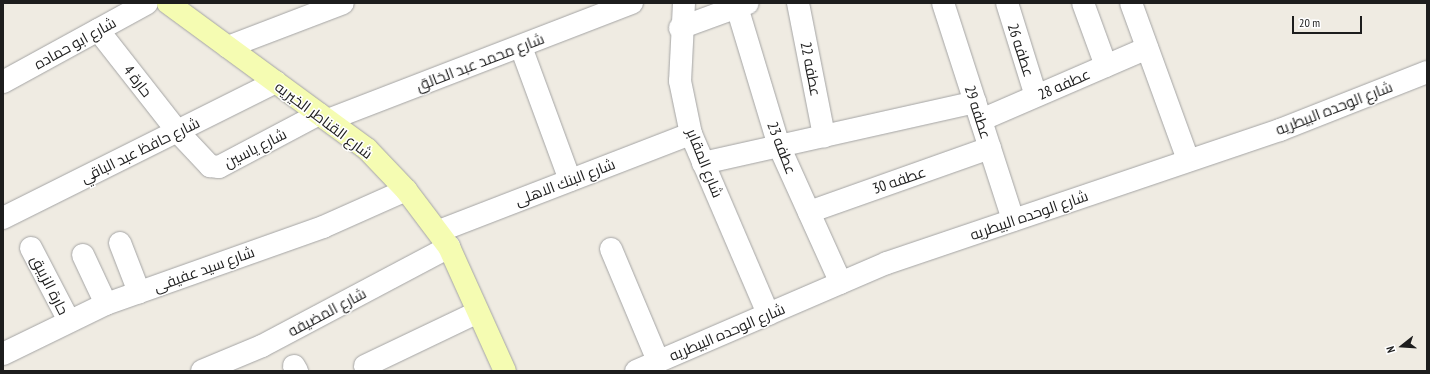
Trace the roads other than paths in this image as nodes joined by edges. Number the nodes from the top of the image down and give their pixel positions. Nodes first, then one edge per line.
1 (147, 3) edge
2 (168, 3) edge
3 (343, 3) edge
4 (632, 3) edge
5 (684, 3) edge
6 (798, 3) edge
7 (942, 3) edge
8 (1007, 3) edge
9 (1083, 3) edge
10 (1131, 3) edge
11 (742, 5) edge
12 (680, 28) junction
13 (98, 30) junction
14 (228, 47) junction
15 (520, 47) junction
16 (1147, 48) junction
17 (1106, 66) junction
18 (1427, 72) edge
19 (3, 82) edge
20 (276, 82) junction
21 (1036, 96) junction
22 (978, 111) junction
23 (324, 117) junction
24 (178, 132) junction
25 (691, 134) junction
26 (824, 136) junction
27 (779, 146) junction
28 (990, 148) junction
29 (1188, 160) junction
30 (703, 163) junction
31 (570, 180) junction
32 (406, 190) junction
33 (809, 212) junction
34 (3, 218) edge
35 (1014, 220) junction
36 (444, 239) junction
37 (120, 243) dead end
38 (31, 248) dead end
39 (611, 249) dead end
40 (83, 256) dead end
41 (841, 283) junction
42 (139, 292) junction
43 (106, 304) junction
44 (478, 312) junction
45 (768, 314) junction
46 (69, 321) junction
47 (3, 354) edge
48 (658, 361) junction
49 (365, 366) dead end
50 (206, 370) edge
51 (505, 371) edge
52 (636, 371) edge

1 - 13 street, شارع ابو حماده
2 - 14 main road, شارع القناطر الخيريه
3 - 14 street
4 - 15 street, شارع محمد عبد الخالق
5 - 12 street, شارع المقابر
6 - 26 street, عطفه 22
7 - 22 street, عطفه 29
8 - 21 street, عطفه 26
9 - 17 street
10 - 16 street
11 - 12 street
11 - 27 street, عطفه 23
12 - 25 street, شارع المقابر
13 - 19 street, شارع ابو حماده
13 - 24 street, حارة 4
14 - 20 main road, شارع القناطر الخيريه
15 - 23 street, شارع محمد عبد الخالق
15 - 31 street
16 - 17 street, عطفه 28
16 - 29 street
17 - 21 street, عطفه 28
18 - 29 street, شارع الوحده البيطريه
20 - 23 main road, شارع القناطر الخيريه
20 - 24 street, شارع حافظ عبد الباقي
21 - 22 street, عطفه 28
22 - 26 street, عطفه 28
22 - 28 street, عطفه 29
23 - 24 street, شارع ياسين
23 - 32 main road, شارع القناطر الخيريه
24 - 34 street, شارع حافظ عبد الباقي
25 - 30 street, شارع المقابر
25 - 31 street, شارع البنك الاهلى
26 - 27 street, عطفه 28
27 - 30 street, عطفه 28
27 - 33 street, عطفه 23
28 - 33 street, عطفه 30
28 - 35 street, عطفه 29
29 - 35 street, شارع الوحده البيطريه
30 - 45 street, شارع المقابر
31 - 36 street, شارع البنك الاهلى
32 - 36 main road, شارع القناطر الخيريه
32 - 42 street, شارع سيد عفيفى
33 - 41 street, عطفه 23
35 - 41 street, شارع الوحده البيطريه
36 - 44 main road, شارع القناطر الخيريه
36 - 50 street, شارع المضيفه
37 - 42 street
38 - 46 street, حارة الزيبق
39 - 48 street
40 - 43 street
41 - 45 street, شارع الوحده البيطريه
42 - 43 street, شارع سيد عفيفى
43 - 46 street, شارع سيد عفيفى
44 - 49 street
44 - 51 main road, شارع القناطر الخيريه
45 - 48 street, شارع الوحده البيطريه
46 - 47 street, شارع سيد عفيفى
48 - 52 street, شارع الوحده البيطريه

